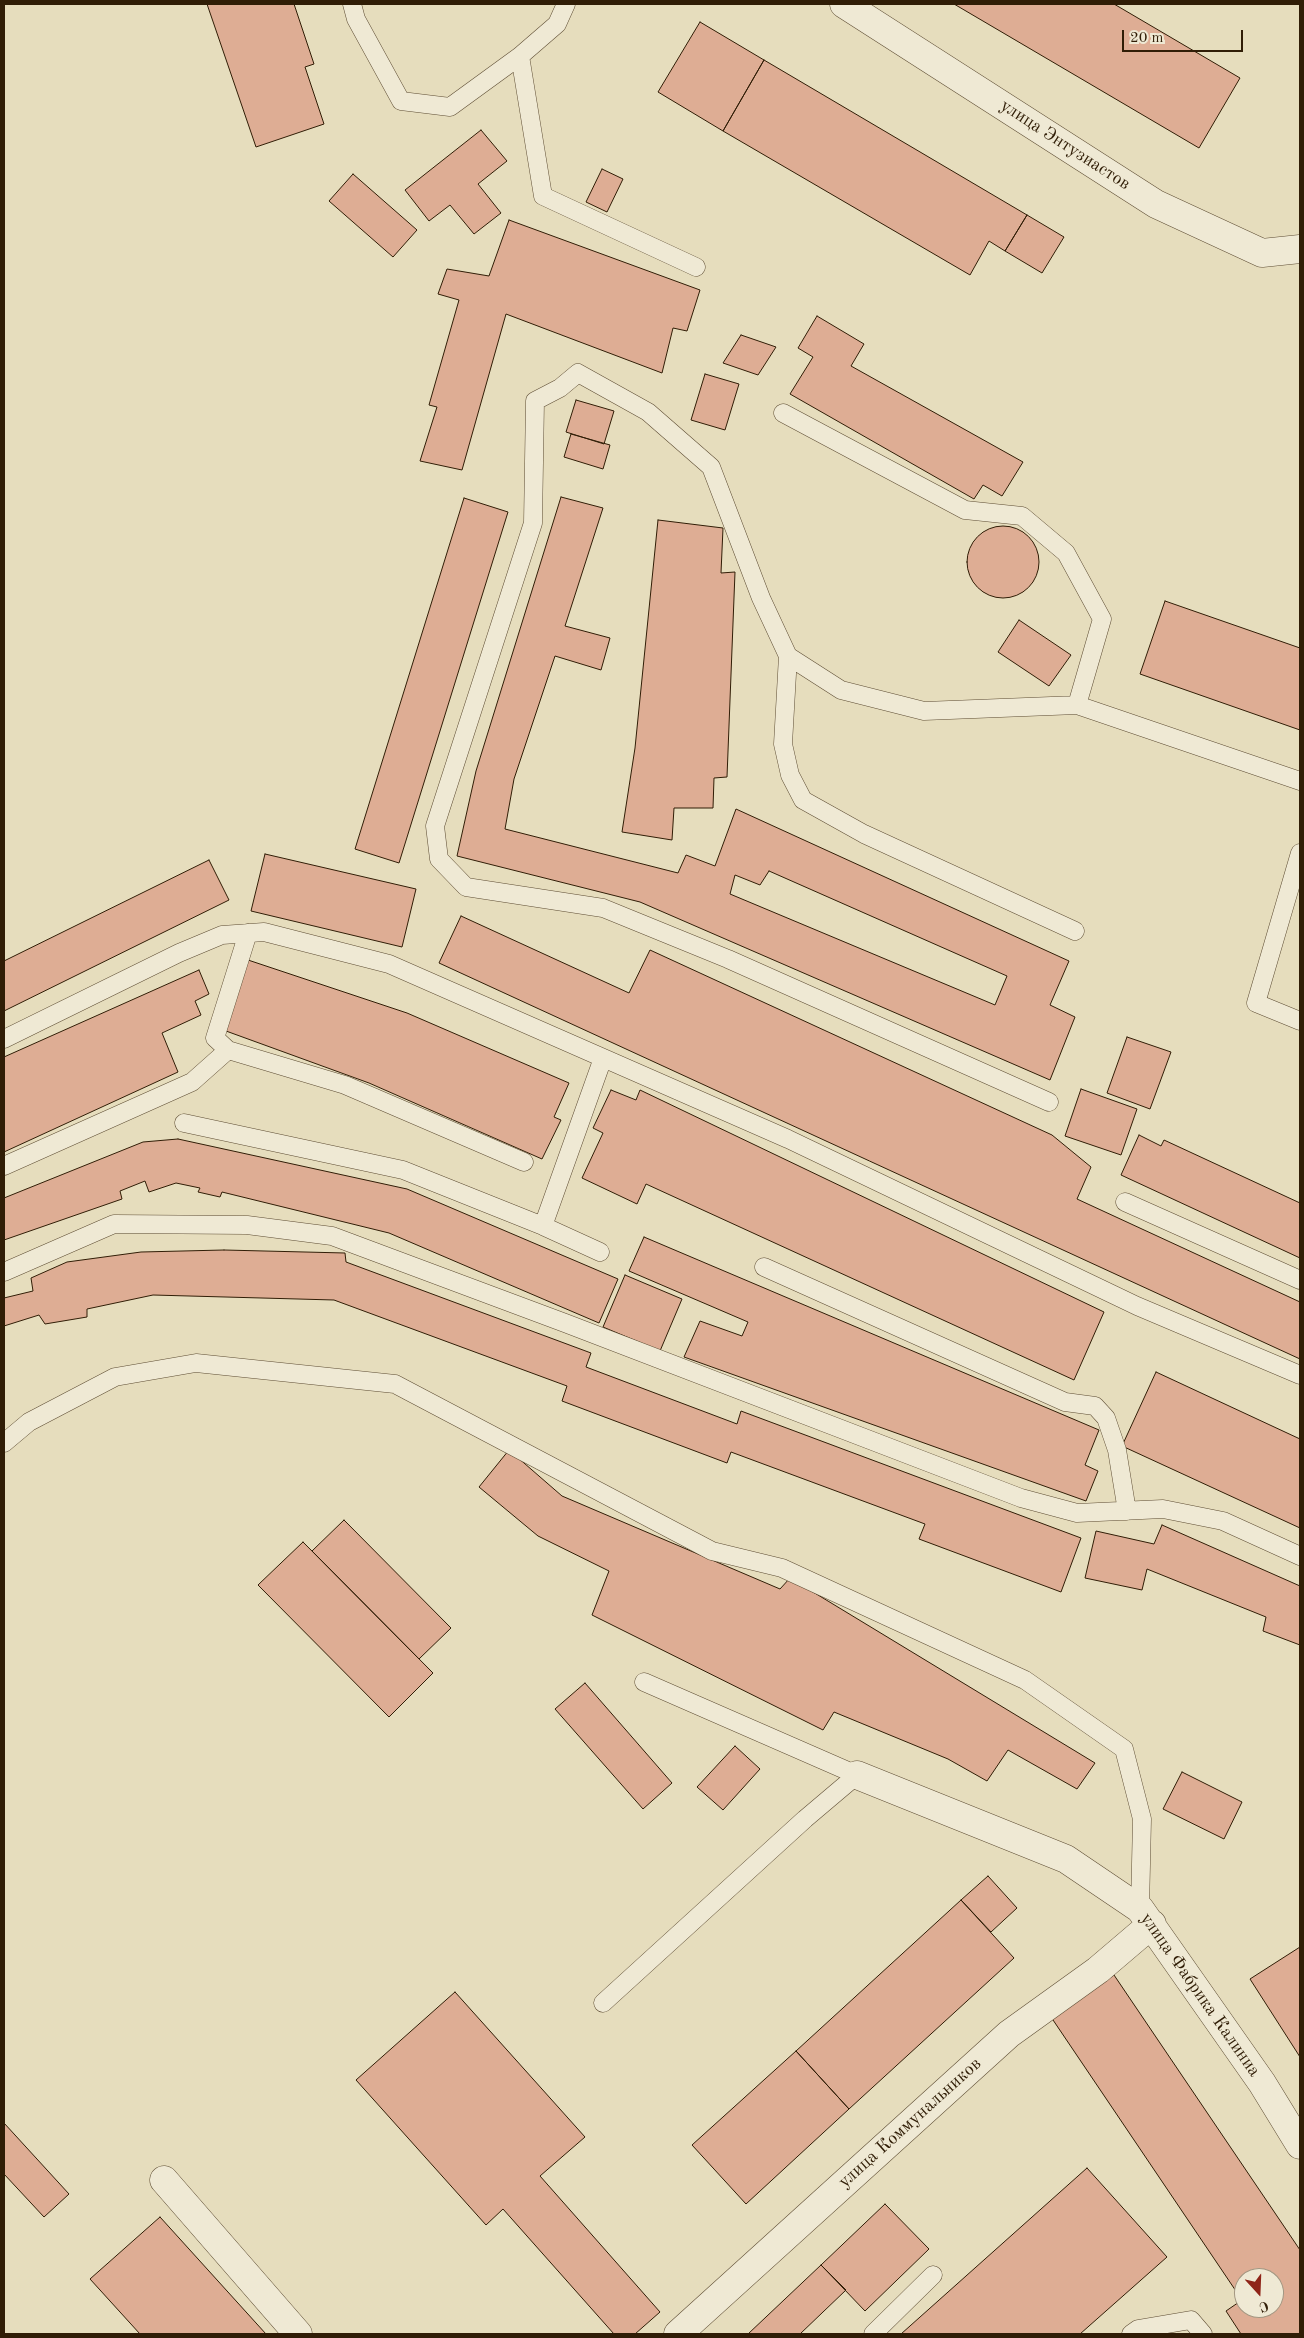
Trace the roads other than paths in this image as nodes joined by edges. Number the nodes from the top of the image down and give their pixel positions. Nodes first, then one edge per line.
1 (352, 4) edge
2 (566, 4) edge
3 (844, 4) edge
4 (520, 56) junction
5 (1300, 249) edge
6 (696, 267) dead end
7 (783, 412) dead end
8 (788, 656) junction
9 (1077, 705) junction
10 (1300, 781) edge
11 (1299, 861) edge
12 (1075, 931) dead end
13 (248, 933) junction
14 (1300, 1021) edge
15 (4, 1039) edge
16 (228, 1050) junction
17 (603, 1058) junction
18 (1048, 1102) dead end
19 (184, 1123) dead end
20 (524, 1162) dead end
21 (4, 1166) edge
22 (1125, 1202) dead end
23 (543, 1226) junction
24 (600, 1252) dead end
25 (764, 1268) dead end
26 (4, 1272) edge
27 (1300, 1280) edge
28 (1300, 1374) edge
29 (4, 1443) edge
30 (1127, 1511) junction
31 (1300, 1556) edge
32 (644, 1682) dead end
33 (857, 1775) junction
34 (1146, 1917) junction
35 (604, 2003) dead end
36 (1300, 2144) edge
37 (164, 2180) dead end
38 (933, 2275) dead end
39 (298, 2334) edge
40 (678, 2334) edge
41 (873, 2334) edge
42 (1131, 2334) edge
43 (1203, 2334) edge

1 - 4 lane
2 - 4 lane
3 - 5 street, улица Энтузиастов
4 - 6 lane
7 - 9 lane
8 - 9 lane
8 - 12 lane
8 - 18 lane
9 - 10 lane
11 - 14 lane
13 - 15 lane
13 - 16 lane
13 - 17 lane
16 - 20 lane
16 - 21 lane
17 - 23 lane
17 - 28 lane
19 - 23 lane
22 - 27 lane
23 - 24 lane
25 - 30 lane
26 - 30 lane
29 - 34 lane
30 - 31 lane
32 - 33 lane
33 - 34 street, улица Фабрика Калиниа
33 - 35 lane
34 - 36 street, улица Фабрика Калиниа
34 - 40 street, улица Коммунальников
37 - 39 street
38 - 41 lane
42 - 43 lane

